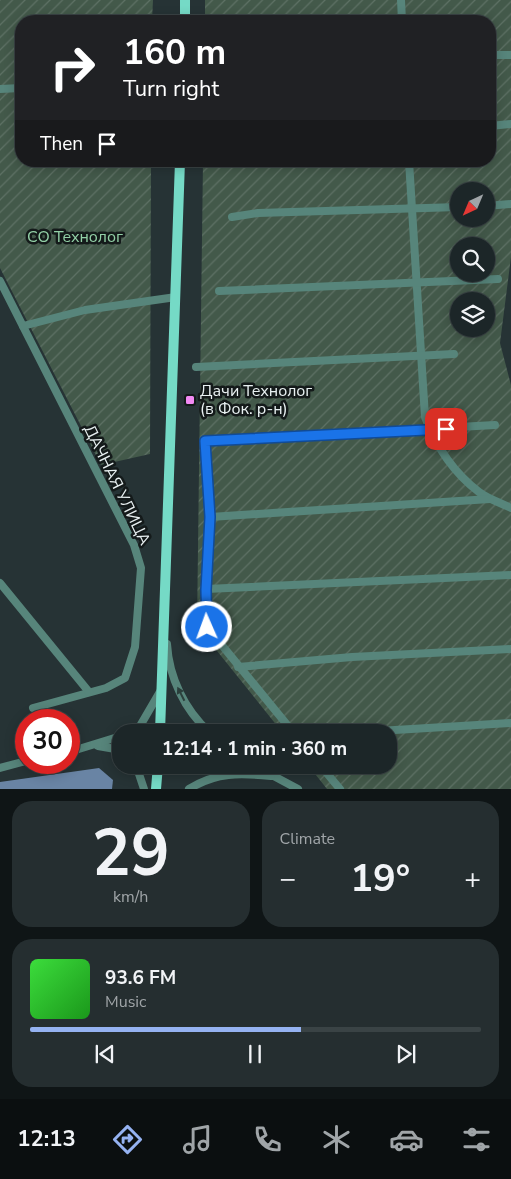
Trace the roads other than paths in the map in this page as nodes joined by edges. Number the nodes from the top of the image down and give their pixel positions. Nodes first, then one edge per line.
1 (185, 0) edge
2 (401, 0) edge
3 (185, 15) edge
4 (402, 15) edge
5 (496, 55) edge
6 (511, 55) edge
7 (15, 88) edge
8 (0, 89) edge
9 (511, 124) edge
10 (496, 125) edge
11 (180, 167) edge
12 (409, 167) edge
13 (511, 204) edge
14 (495, 205) edge
15 (450, 207) edge
16 (411, 208) junction
17 (232, 218) dead end
18 (498, 279) dead end
19 (0, 281) edge
20 (416, 282) junction
21 (220, 291) dead end
22 (176, 297) junction
23 (24, 326) junction
24 (454, 354) dead end
25 (421, 357) junction
26 (196, 367) dead end
27 (495, 425) dead end
28 (430, 430) junction
29 (492, 498) junction
30 (511, 508) edge
31 (210, 517) junction
32 (511, 574) edge
33 (0, 583) edge
34 (206, 590) junction
35 (164, 618) junction
36 (511, 649) edge
37 (238, 666) junction
38 (162, 688) junction
39 (89, 692) junction
40 (33, 708) dead end
41 (511, 723) edge
42 (141, 724) edge
43 (160, 724) edge
44 (200, 724) edge
45 (286, 724) edge
46 (397, 730) edge
47 (112, 739) edge
48 (94, 746) junction
49 (80, 749) edge
50 (112, 749) edge
51 (15, 765) edge
52 (0, 768) edge
53 (139, 774) edge
54 (157, 774) edge
55 (268, 774) edge
56 (328, 774) edge
57 (271, 776) junction
58 (144, 789) edge
59 (156, 789) edge
60 (189, 789) edge
61 (298, 789) edge
62 (340, 789) edge

1 - 3 main road
2 - 4 street
5 - 6 street
7 - 8 street
9 - 10 street
11 - 22 main road
12 - 16 street
13 - 14 street
15 - 16 street
16 - 17 street
16 - 20 street
18 - 20 street
19 - 23 street, ДАЧНАЯ УЛИЦА
20 - 21 street
20 - 25 street
22 - 23 street
22 - 35 main road
23 - 39 street, ДАЧНАЯ УЛИЦА
24 - 25 street
25 - 26 street
25 - 28 street
27 - 28 street
28 - 29 street
28 - 31 street
29 - 30 street
29 - 31 street
31 - 34 street
32 - 34 street
33 - 39 street
34 - 37 street
35 - 38 main road
44 -> 35 street
36 - 37 street
37 - 45 street
38 - 42 street
38 - 43 main road
39 - 40 street, ДАЧНАЯ УЛИЦА
41 - 46 street
47 - 48 street
48 - 49 street
48 - 50 street
51 - 52 street
53 - 58 street
54 - 59 main road
55 - 57 street
56 - 62 street
57 - 60 street
57 - 61 street

